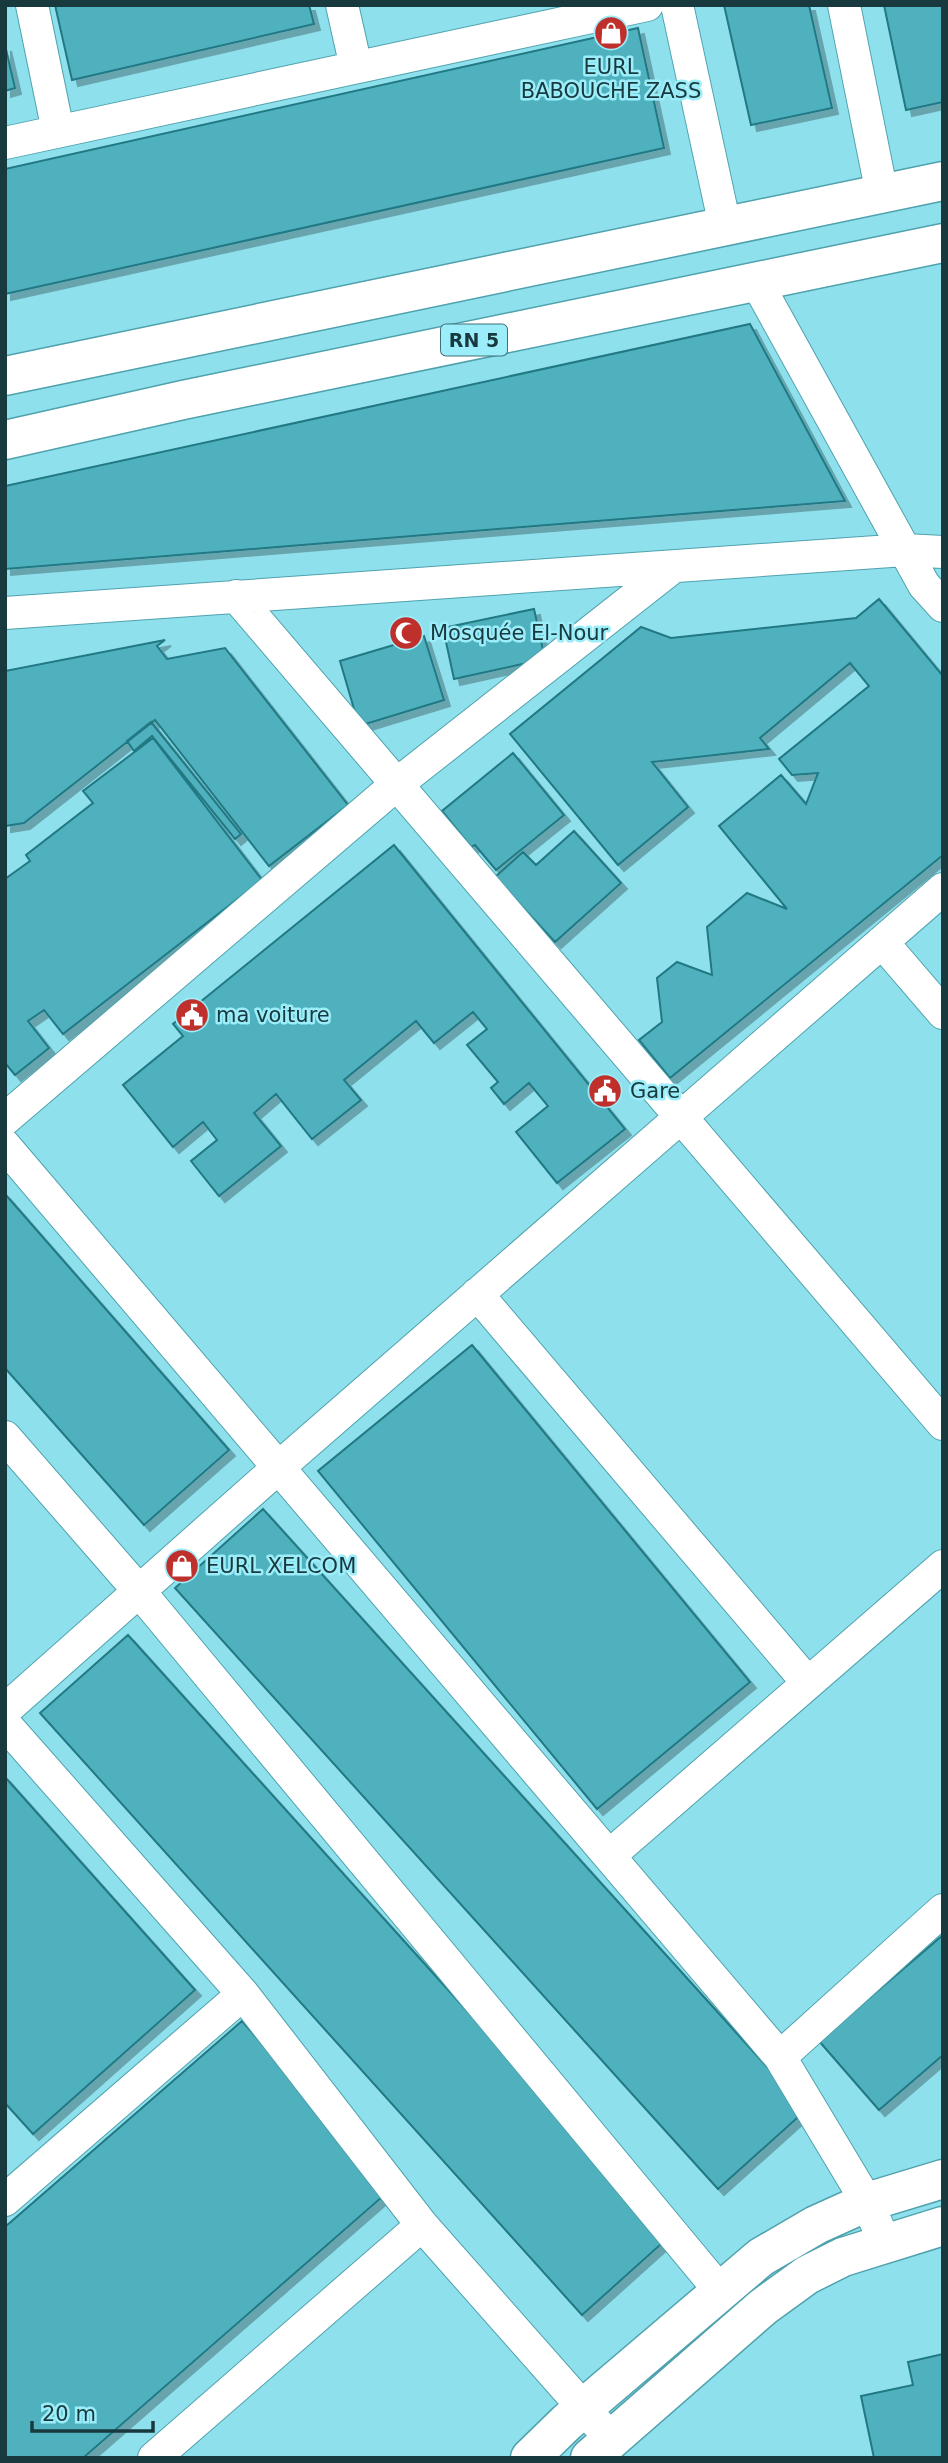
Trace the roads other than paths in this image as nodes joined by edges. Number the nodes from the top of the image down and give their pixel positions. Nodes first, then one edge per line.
1 (32, 5) edge
2 (342, 5) edge
3 (647, 5) edge
4 (677, 5) edge
5 (844, 5) edge
6 (356, 67) junction
7 (58, 131) junction
8 (5, 142) edge
9 (943, 181) edge
10 (882, 194) junction
11 (725, 226) junction
12 (943, 243) edge
13 (756, 281) junction
14 (5, 376) edge
15 (5, 440) edge
16 (905, 550) junction
17 (943, 552) edge
18 (673, 567) junction
19 (236, 596) junction
20 (943, 606) edge
21 (5, 612) edge
22 (397, 784) junction
23 (943, 889) edge
24 (882, 942) junction
25 (943, 1013) edge
26 (682, 1116) junction
27 (5, 1119) edge
28 (5, 1146) edge
29 (477, 1294) junction
30 (943, 1424) edge
31 (5, 1437) edge
32 (279, 1467) junction
33 (943, 1566) edge
34 (139, 1591) junction
35 (808, 1683) junction
36 (5, 1710) edge
37 (5, 1724) edge
38 (609, 1856) junction
39 (943, 1910) edge
40 (243, 1994) junction
41 (780, 2057) junction
42 (943, 2179) edge
43 (10, 2185) edge
44 (867, 2202) junction
45 (422, 2225) junction
46 (943, 2226) edge
47 (885, 2243) junction
48 (722, 2292) junction
49 (583, 2408) junction
50 (601, 2449) edge
51 (154, 2458) edge
52 (530, 2458) edge

1 - 7 street
2 - 6 street
3 - 6 street
4 - 11 street
5 - 10 street
6 - 7 street
7 - 8 street
9 - 10 main road
10 - 11 main road
11 - 14 main road
12 - 13 main road, RN 5
13 - 15 main road, RN 5
13 - 16 street
16 - 17 street
16 - 18 street
16 - 20 street
18 - 19 street
18 - 22 street
19 - 21 street
19 - 22 street
22 - 26 street
22 - 27 street
23 - 24 street
24 - 25 street
24 - 26 street
26 - 29 street
26 - 30 street
28 - 32 street
29 - 32 street
29 - 35 street
31 - 34 street
32 - 34 street
32 - 38 street
33 - 35 street
34 - 36 street
34 - 48 street
35 - 38 street
37 - 40 street
38 - 41 street
39 - 41 street
40 - 43 street
40 - 45 street
41 - 44 street
42 - 44 main road
44 - 47 street
44 - 48 main road
45 - 49 street
45 - 51 street
46 - 47 main road
47 - 50 main road
48 - 49 main road
49 - 50 street
49 - 52 main road

